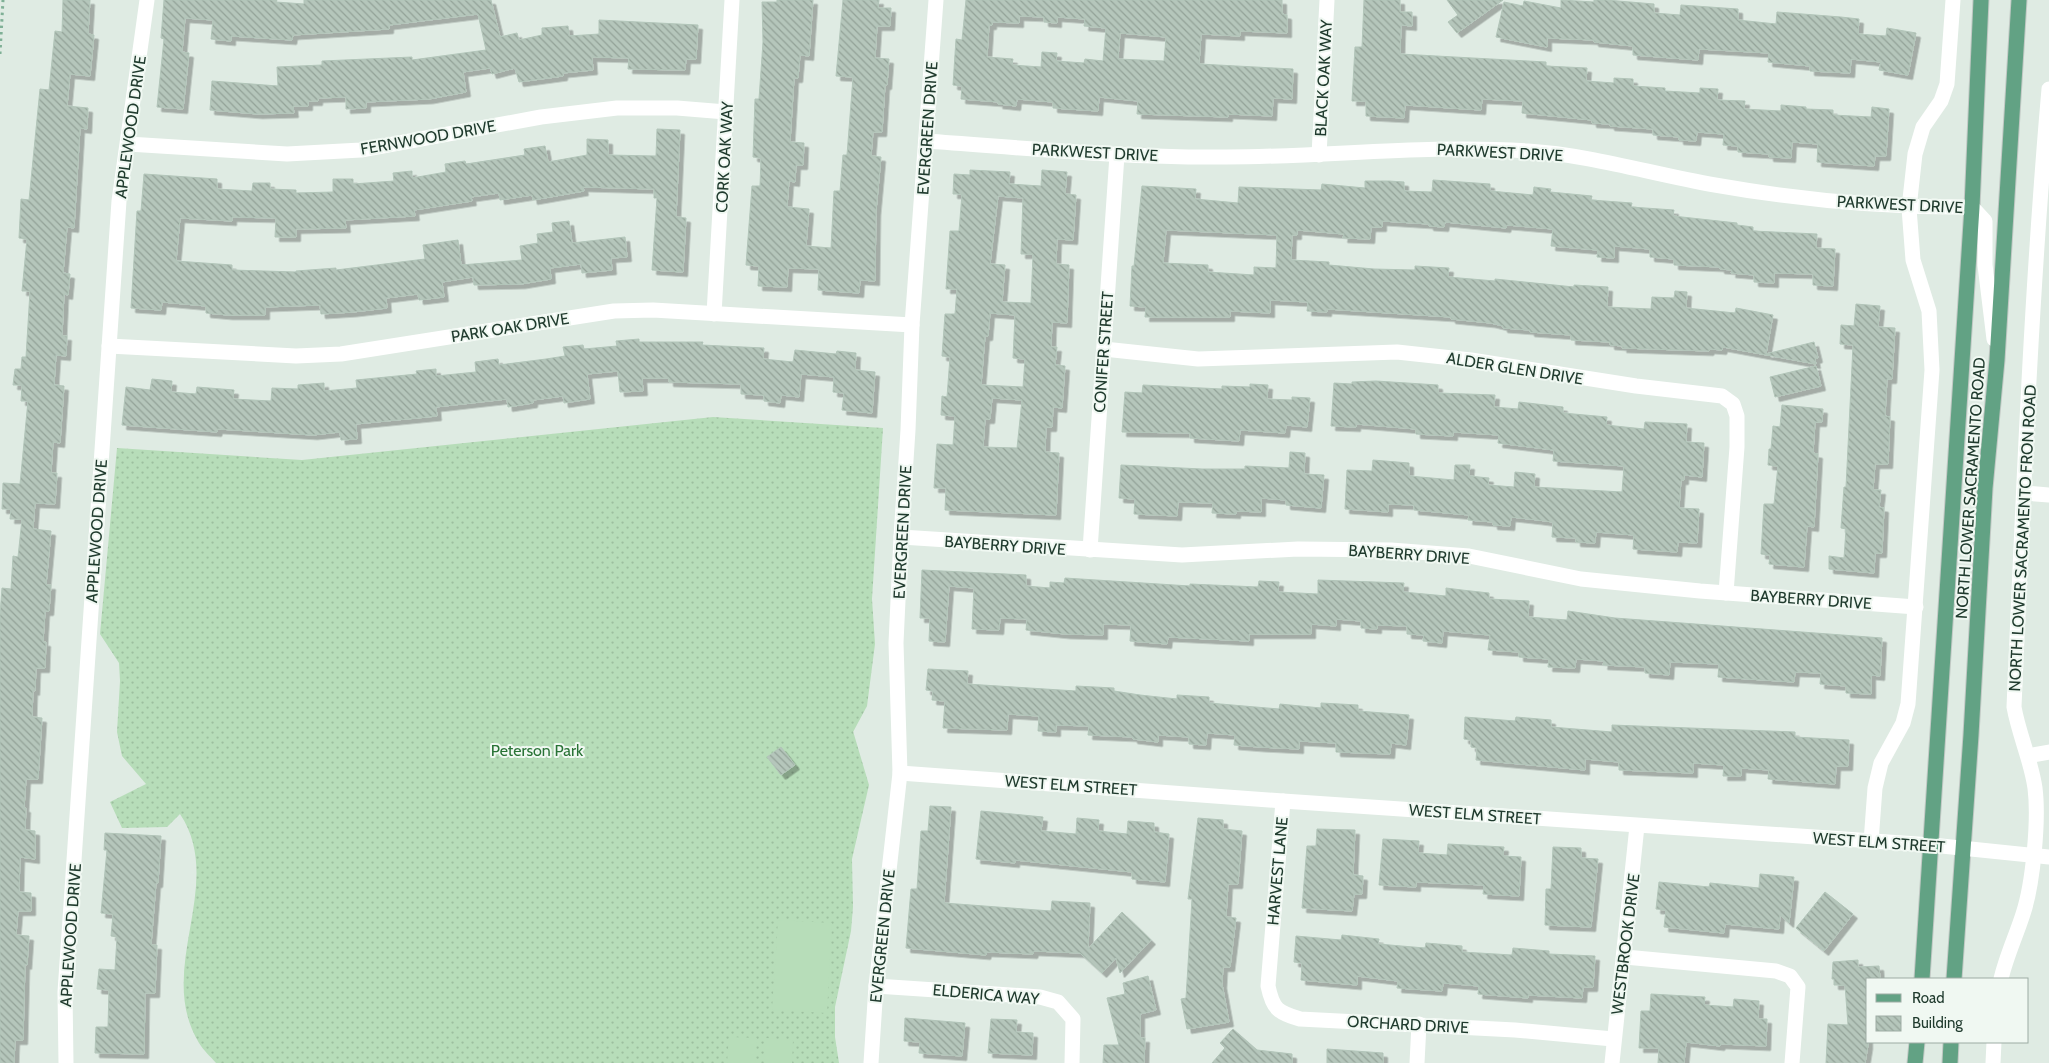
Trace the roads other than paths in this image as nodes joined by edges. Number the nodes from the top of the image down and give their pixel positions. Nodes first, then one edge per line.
1 (147, 0) edge
2 (732, 0) edge
3 (936, 0) edge
4 (1327, 0) edge
5 (1953, 0) edge
6 (1981, 0) edge
7 (2019, 0) edge
8 (2049, 89) edge
9 (726, 112) junction
10 (926, 141) junction
11 (128, 144) junction
12 (1117, 154) junction
13 (1319, 155) junction
14 (1972, 207) junction
15 (1909, 208) junction
16 (714, 314) junction
17 (912, 325) junction
18 (109, 346) junction
19 (1104, 349) junction
20 (1997, 360) junction
21 (2024, 492) junction
22 (2049, 495) edge
23 (901, 538) junction
24 (1090, 550) junction
25 (1726, 593) junction
26 (1916, 607) junction
27 (2049, 752) edge
28 (2028, 756) junction
29 (900, 773) junction
30 (1283, 801) junction
31 (1637, 826) junction
32 (1871, 842) junction
33 (1932, 845) junction
34 (1963, 848) junction
35 (2033, 856) junction
36 (2049, 857) edge
37 (1272, 940) joint
38 (1625, 957) junction
39 (1922, 978) edge
40 (1954, 978) edge
41 (2001, 978) edge
42 (876, 986) junction
43 (1419, 1024) junction
44 (1613, 1039) junction
45 (1916, 1043) edge
46 (1951, 1043) edge
47 (1994, 1043) edge
48 (66, 1063) edge
49 (871, 1063) edge
50 (1072, 1063) edge
51 (1417, 1063) edge
52 (1612, 1063) edge
53 (1792, 1063) edge
54 (1915, 1063) edge
55 (1950, 1063) edge
56 (1993, 1063) edge

1 - 11 street, APPLEWOOD DRIVE
2 - 9 street, CORK OAK WAY
3 - 10 street, EVERGREEN DRIVE
4 - 13 street, BLACK OAK WAY
5 - 15 street
6 - 14 main road, NORTH LOWER SACRAMENTO ROAD
7 - 20 main road, NORTH LOWER SACRAMENTO ROAD
8 - 21 street, NORTH LOWER SACRAMENTO FRON ROAD
9 - 11 street, FERNWOOD DRIVE
9 - 16 street, CORK OAK WAY
10 - 12 street, PARKWEST DRIVE
10 - 17 street, EVERGREEN DRIVE
11 - 18 street, APPLEWOOD DRIVE
12 - 13 street, PARKWEST DRIVE
12 - 19 street, CONIFER STREET
13 - 15 street, PARKWEST DRIVE
14 - 15 street, PARKWEST DRIVE
14 - 20 street, PARKWEST DRIVE
14 - 33 main road, NORTH LOWER SACRAMENTO ROAD
15 - 26 street
16 - 17 street, PARK OAK DRIVE
16 - 18 street, PARK OAK DRIVE
17 - 23 street, EVERGREEN DRIVE
18 - 48 street, APPLEWOOD DRIVE
19 - 24 street, CONIFER STREET
19 - 25 street, ALDER GLEN DRIVE
20 - 34 main road, NORTH LOWER SACRAMENTO ROAD
21 - 22 street
21 - 28 street, NORTH LOWER SACRAMENTO FRON ROAD
23 - 24 street, BAYBERRY DRIVE
23 - 29 street, EVERGREEN DRIVE
24 - 25 street, BAYBERRY DRIVE
25 - 26 street, BAYBERRY DRIVE
26 - 32 street
27 - 28 street
28 - 35 street, NORTH LOWER SACRAMENTO FRON ROAD
29 - 30 street, WEST ELM STREET
29 - 42 street, EVERGREEN DRIVE
30 - 31 street, WEST ELM STREET
30 - 37 street, HARVEST LANE
31 - 32 street, WEST ELM STREET
31 - 38 street, WESTBROOK DRIVE
32 - 33 street, WEST ELM STREET
33 - 34 street, WEST ELM STREET
33 - 39 main road, NORTH LOWER SACRAMENTO ROAD
34 - 35 street, WEST ELM STREET
34 - 40 main road, NORTH LOWER SACRAMENTO ROAD
35 - 36 street, WEST ELM STREET
35 - 41 street, NORTH LOWER SACRAMENTO FRON ROAD
37 - 43 street, ORCHARD DRIVE
38 - 44 street, WESTBROOK DRIVE
38 - 53 street
42 - 49 street, EVERGREEN DRIVE
42 - 50 street, ELDERICA WAY
43 - 44 street, ORCHARD DRIVE
43 - 51 street
44 - 52 street, WESTBROOK DRIVE
45 - 54 main road
46 - 55 main road
47 - 56 street

